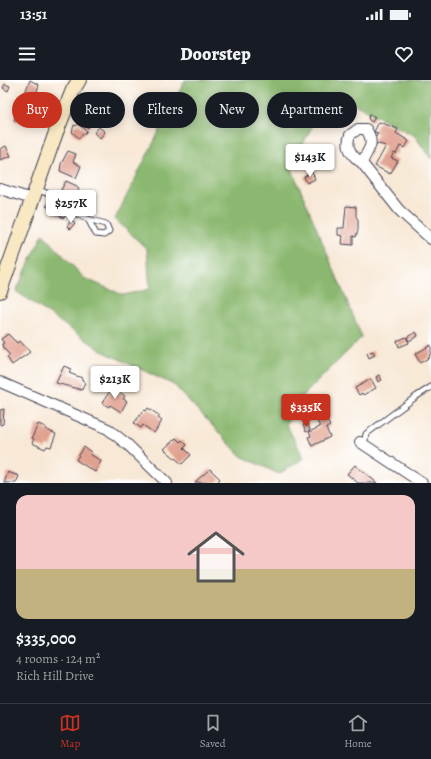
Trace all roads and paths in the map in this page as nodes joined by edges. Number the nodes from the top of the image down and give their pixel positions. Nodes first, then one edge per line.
1 (78, 80) edge
2 (362, 162) dead end
3 (0, 189) edge
4 (34, 194) junction
5 (88, 219) dead end
6 (431, 239) edge
7 (0, 291) edge
8 (0, 382) edge
9 (431, 388) edge
10 (362, 444) joint
11 (167, 483) edge
12 (422, 483) edge

1 - 4 main road
2 - 6 street
3 - 4 street
4 - 5 lane
4 - 7 main road
8 - 11 street
9 - 10 lane
10 - 12 street

